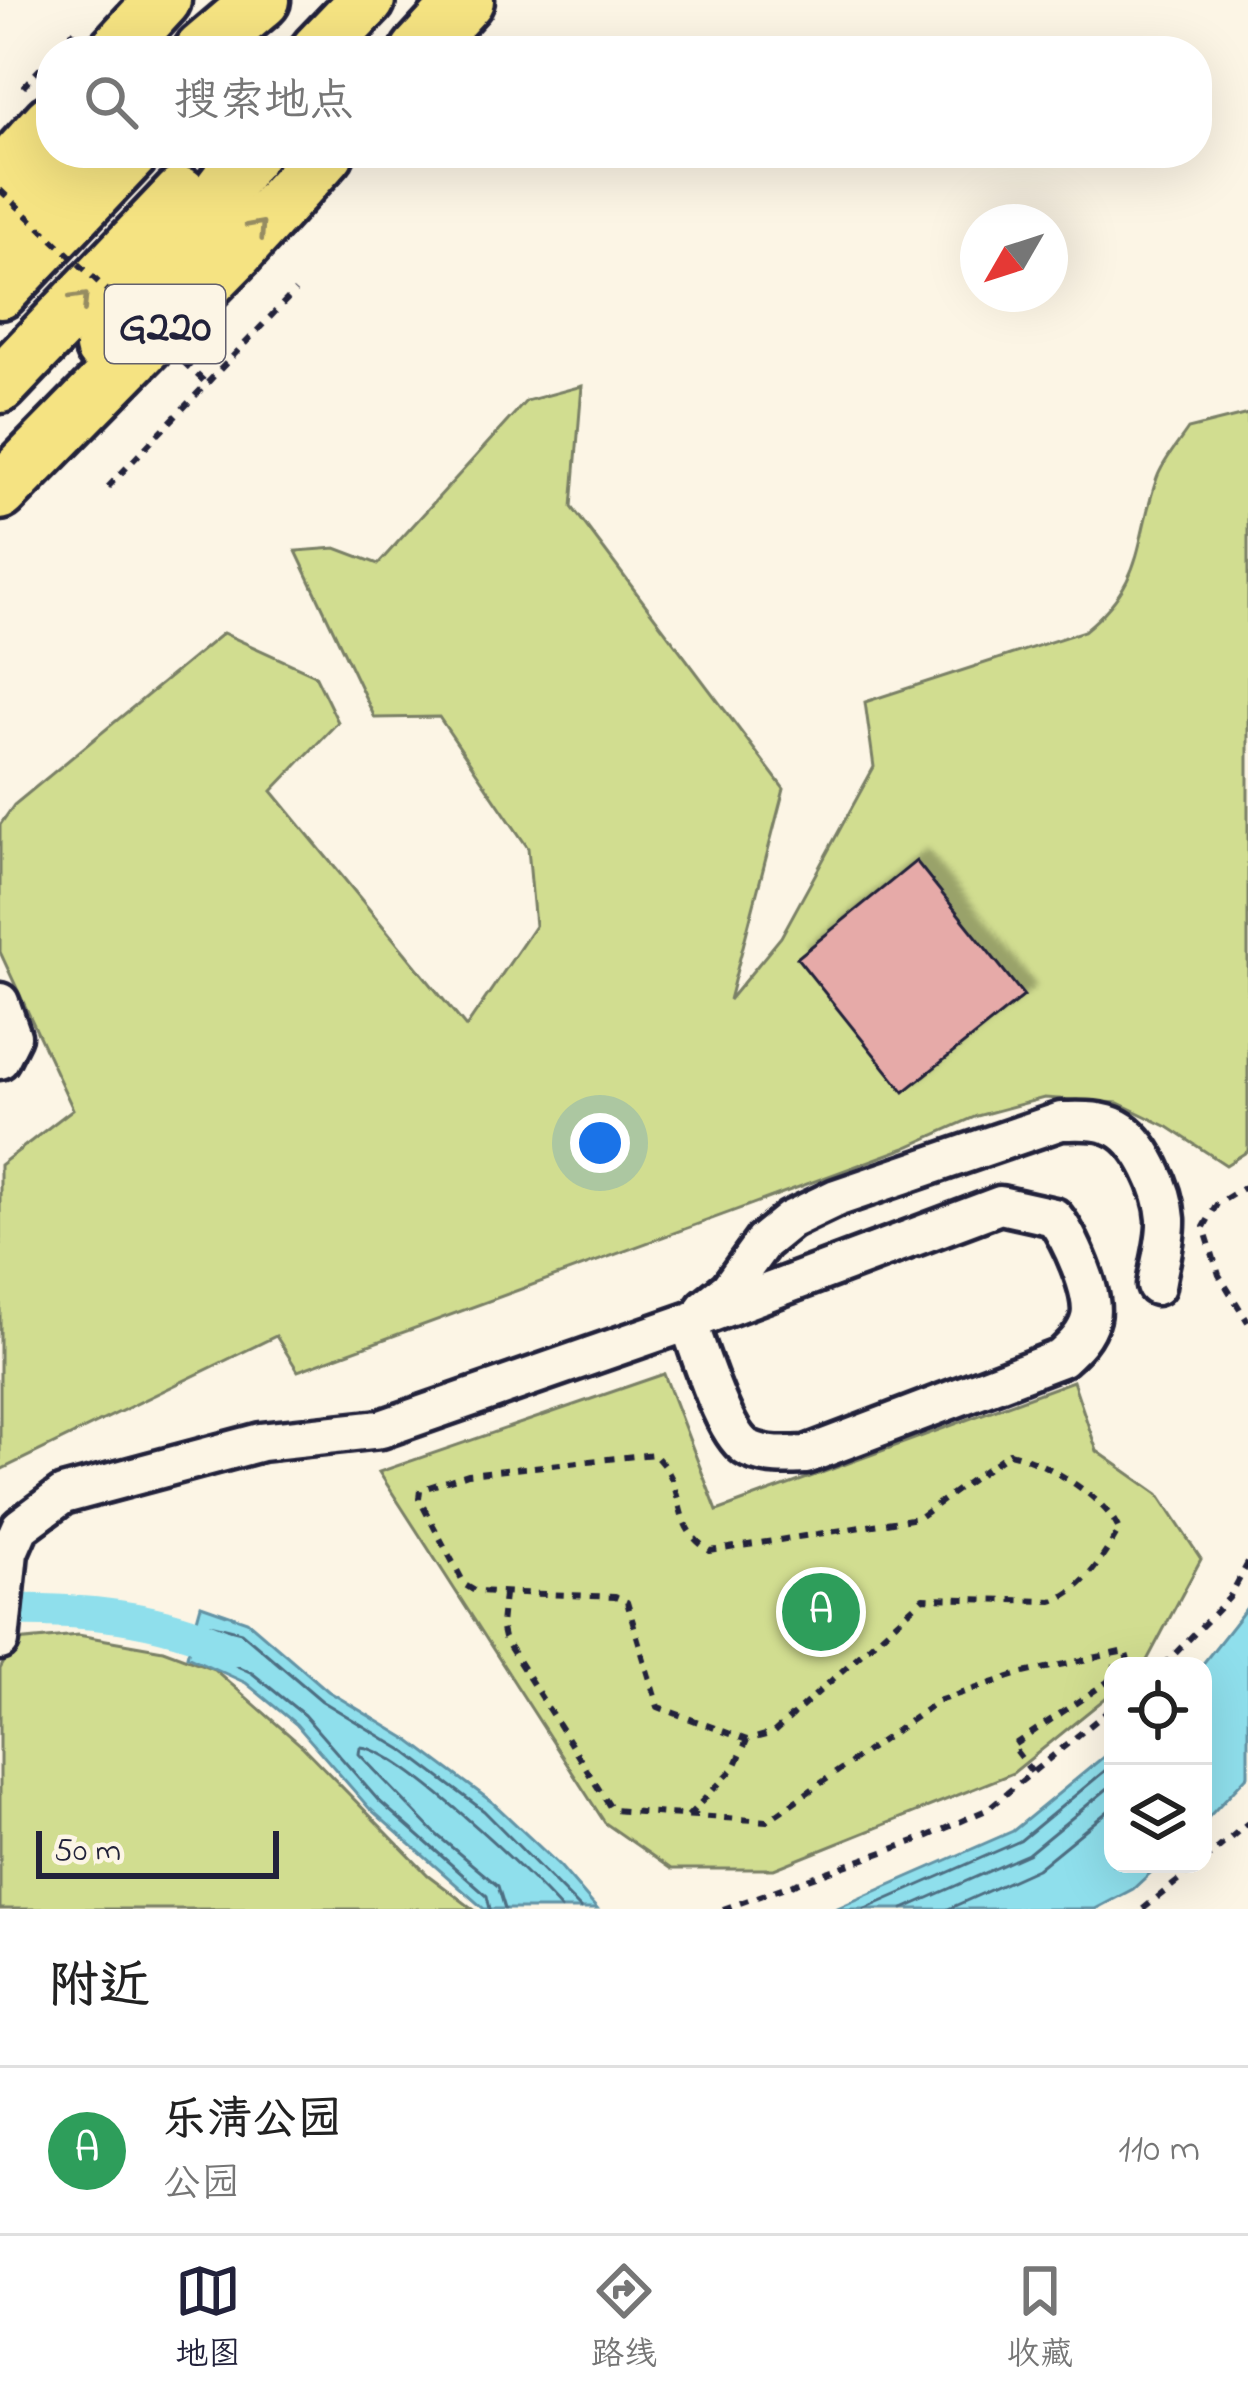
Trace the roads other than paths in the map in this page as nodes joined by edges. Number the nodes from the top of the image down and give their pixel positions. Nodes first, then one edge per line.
1 (163, 0) edge
2 (262, 0) edge
3 (271, 0) edge
4 (466, 0) edge
5 (363, 4) edge
6 (130, 36) edge
7 (220, 36) edge
8 (238, 36) edge
9 (336, 36) edge
10 (433, 36) edge
11 (32, 110) edge
12 (65, 168) edge
13 (116, 168) edge
14 (207, 168) edge
15 (239, 168) edge
16 (312, 168) edge
17 (0, 178) edge
18 (0, 224) edge
19 (0, 290) edge
20 (0, 385) edge
21 (0, 488) edge
22 (0, 1002) edge
23 (0, 1060) edge
24 (1156, 1286) dead end
25 (688, 1322) junction
26 (1, 1639) edge

1 - 6 highway
2 - 7 highway
3 - 8 highway
4 - 10 highway
5 - 9 highway
11 - 17 highway
12 - 18 highway
13 - 19 highway
20 -> 14 highway
15 - 21 highway
21 -> 16 highway, G220
22 - 23 street
24 - 25 street
25 - 25 street
25 - 26 street

